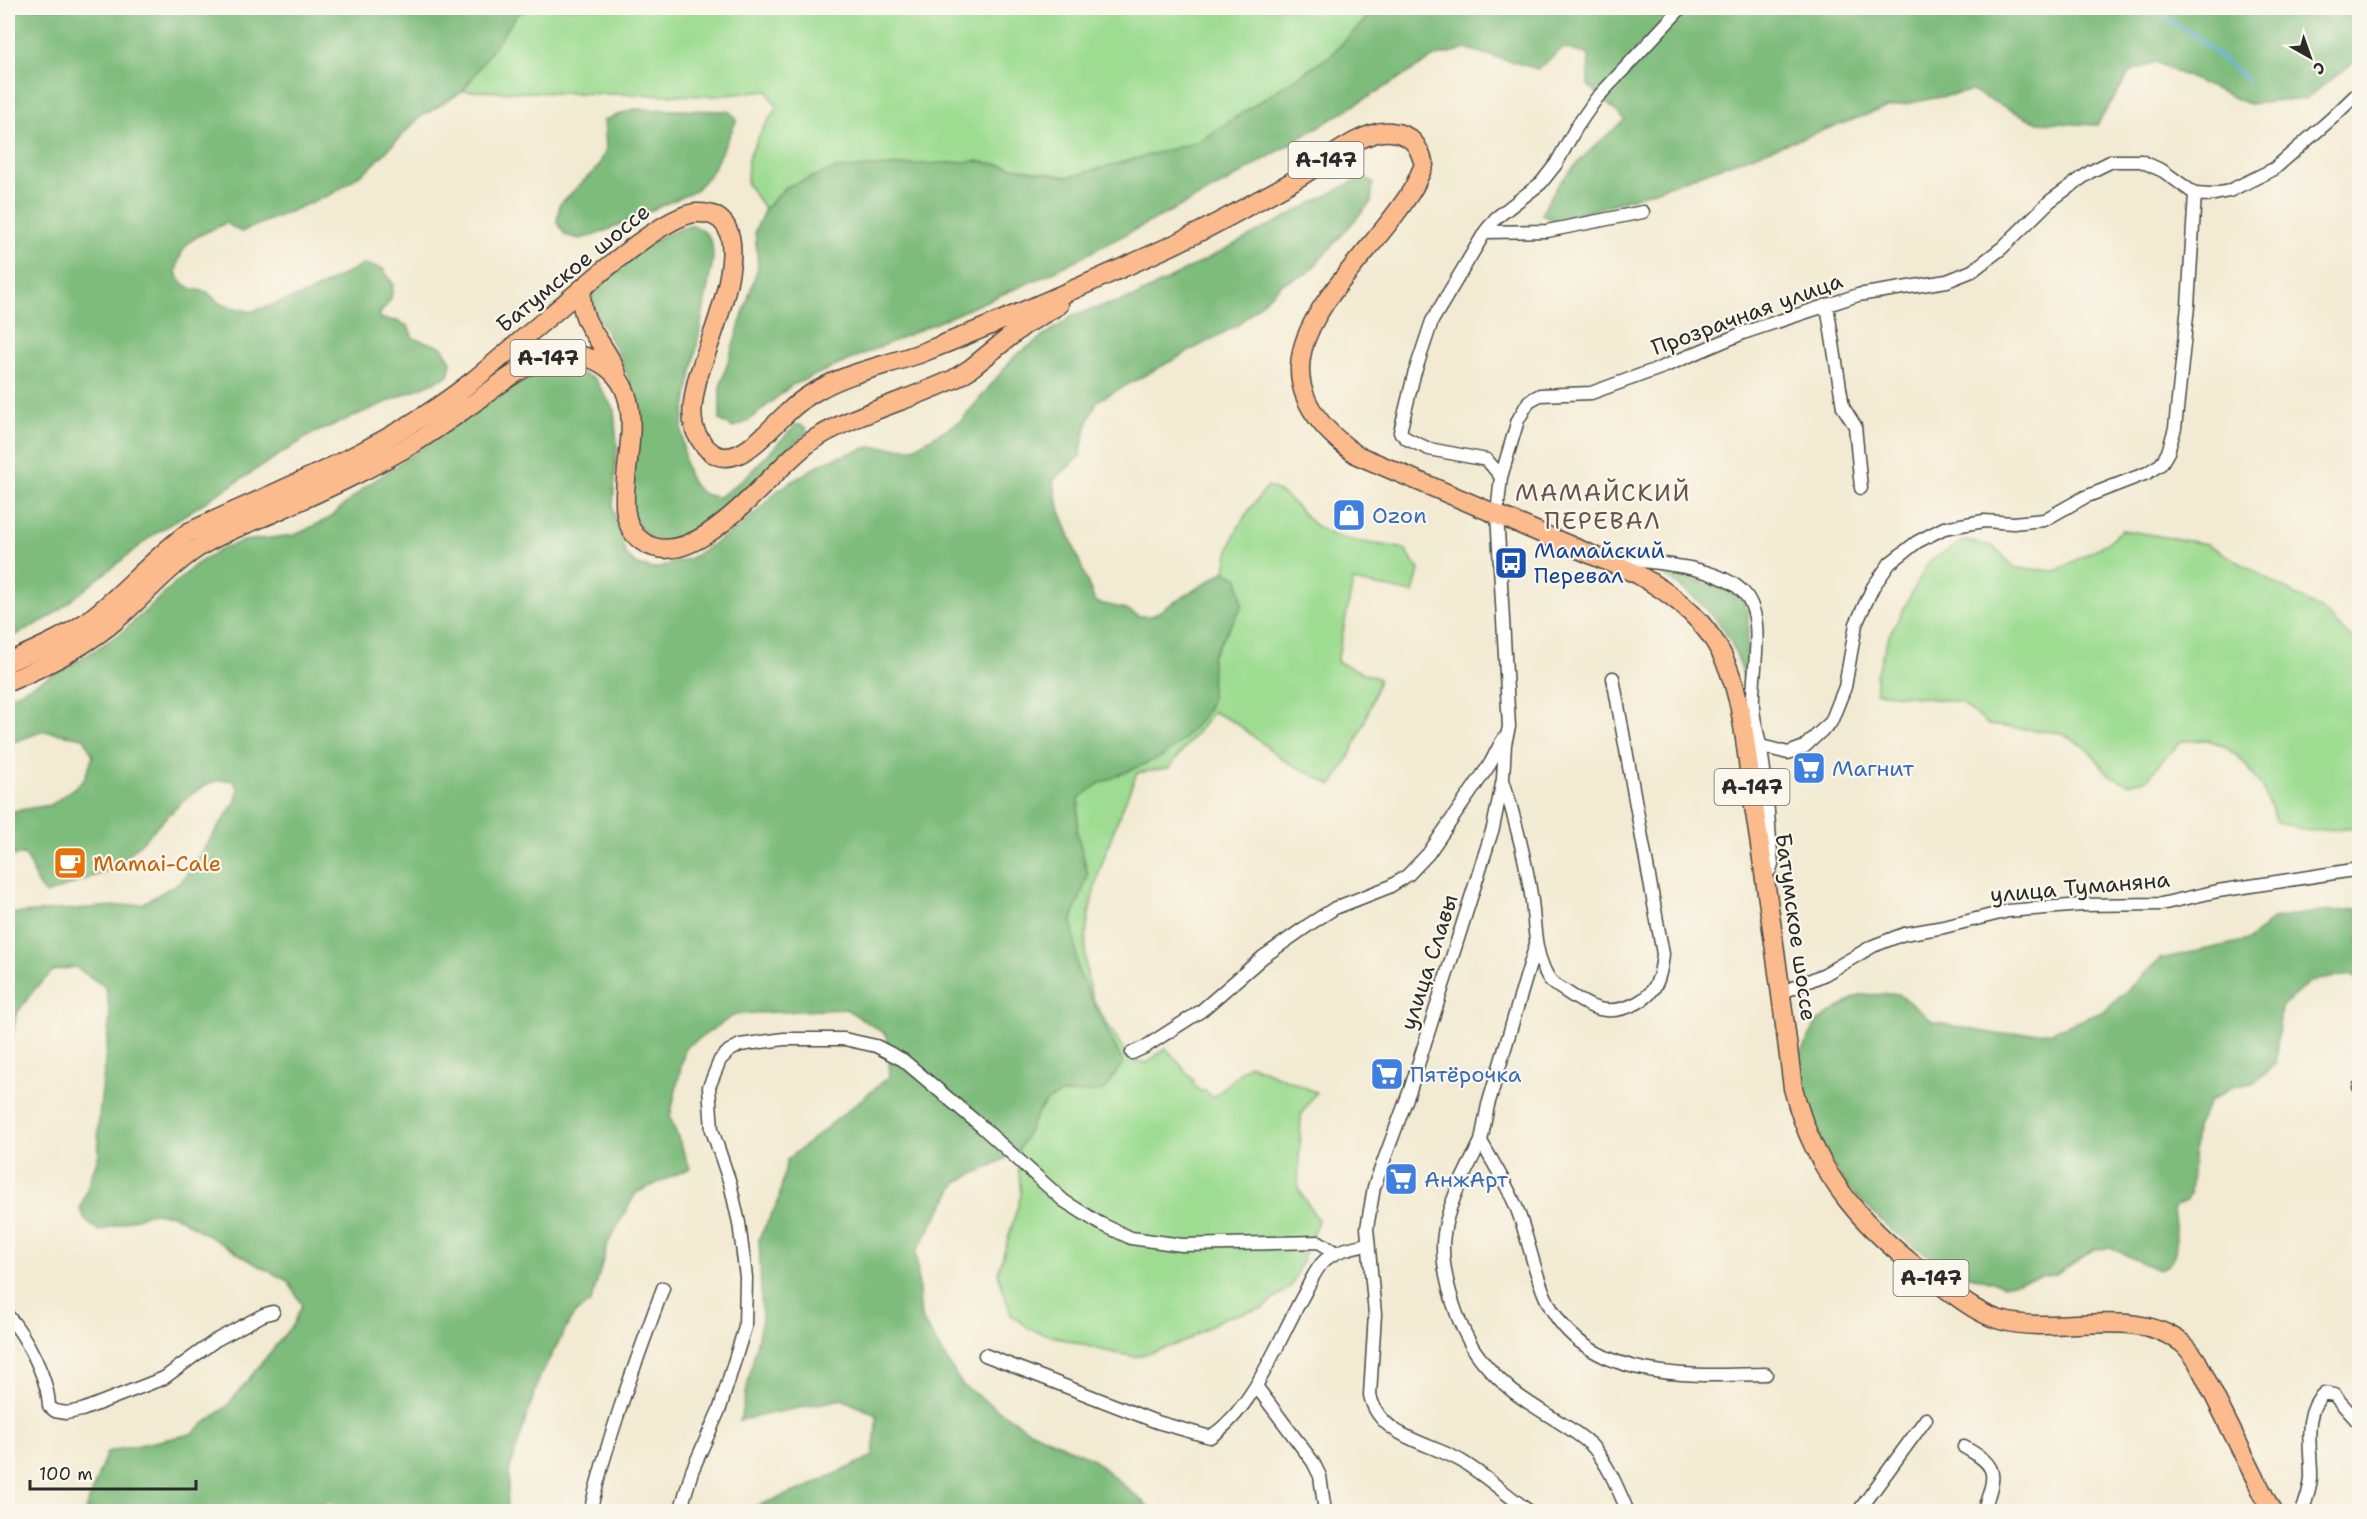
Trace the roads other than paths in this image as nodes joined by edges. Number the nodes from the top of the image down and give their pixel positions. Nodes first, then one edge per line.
1 (1681, 8) edge
2 (2360, 91) edge
3 (2195, 194) junction
4 (1643, 212) dead end
5 (1485, 232) junction
6 (1132, 264) junction
7 (582, 290) junction
8 (1827, 306) junction
9 (960, 337) junction
10 (970, 369) junction
11 (618, 378) junction
12 (1501, 477) junction
13 (1861, 488) dead end
14 (1497, 513) junction
15 (1595, 556) junction
16 (8, 662) edge
17 (1613, 678) dead end
18 (8, 682) edge
19 (1509, 727) junction
20 (1761, 746) junction
21 (1503, 779) junction
22 (2360, 869) edge
23 (1765, 872) junction
24 (1536, 944) junction
25 (1781, 993) junction
26 (1132, 1053) dead end
27 (1481, 1141) junction
28 (1368, 1244) junction
29 (1336, 1253) junction
30 (663, 1288) dead end
31 (273, 1312) dead end
32 (8, 1316) edge
33 (985, 1355) dead end
34 (1766, 1374) dead end
35 (1256, 1386) junction
36 (1926, 1419) dead end
37 (2360, 1424) edge
38 (1964, 1447) dead end
39 (590, 1512) edge
40 (680, 1512) edge
41 (1325, 1512) edge
42 (1530, 1512) edge
43 (1628, 1512) edge
44 (1858, 1512) edge
45 (1983, 1512) edge
46 (2272, 1512) edge
47 (2302, 1512) edge

1 - 5 street
2 - 3 street
3 - 8 street, Прозрачная улица
3 - 20 street
4 - 5 street
5 - 12 street
6 - 9 highway, Батумское шоссе / А-147
6 - 10 highway, Батумское шоссе / А-147
6 - 14 highway, Батумское шоссе / А-147
7 - 9 highway, Батумское шоссе / А-147
7 - 11 highway
7 - 16 highway, Батумское шоссе / А-147
8 - 12 street, Прозрачная улица
8 - 13 street
9 - 10 highway
10 - 11 highway, Батумское шоссе / А-147
11 - 18 highway, Батумское шоссе / А-147
12 - 14 street, Прозрачная улица
14 - 15 highway, Батумское шоссе / А-147
14 - 19 street, улица Славы
15 - 20 street
15 - 23 highway, Батумское шоссе / А-147
17 - 24 street
19 - 21 street, улица Славы
19 - 26 street
20 - 23 street
21 - 24 street
21 - 28 street, улица Славы
22 - 25 street, улица Туманяна
23 - 25 highway, Батумское шоссе / А-147
24 - 27 street
25 - 46 highway, Батумское шоссе / А-147
27 - 34 street
27 - 43 street
28 - 29 street
28 - 42 street, улица Славы
29 - 35 street
29 - 40 street
30 - 39 street
31 - 32 street
33 - 35 street
35 - 41 street
36 - 44 street
37 - 47 street
38 - 45 street

